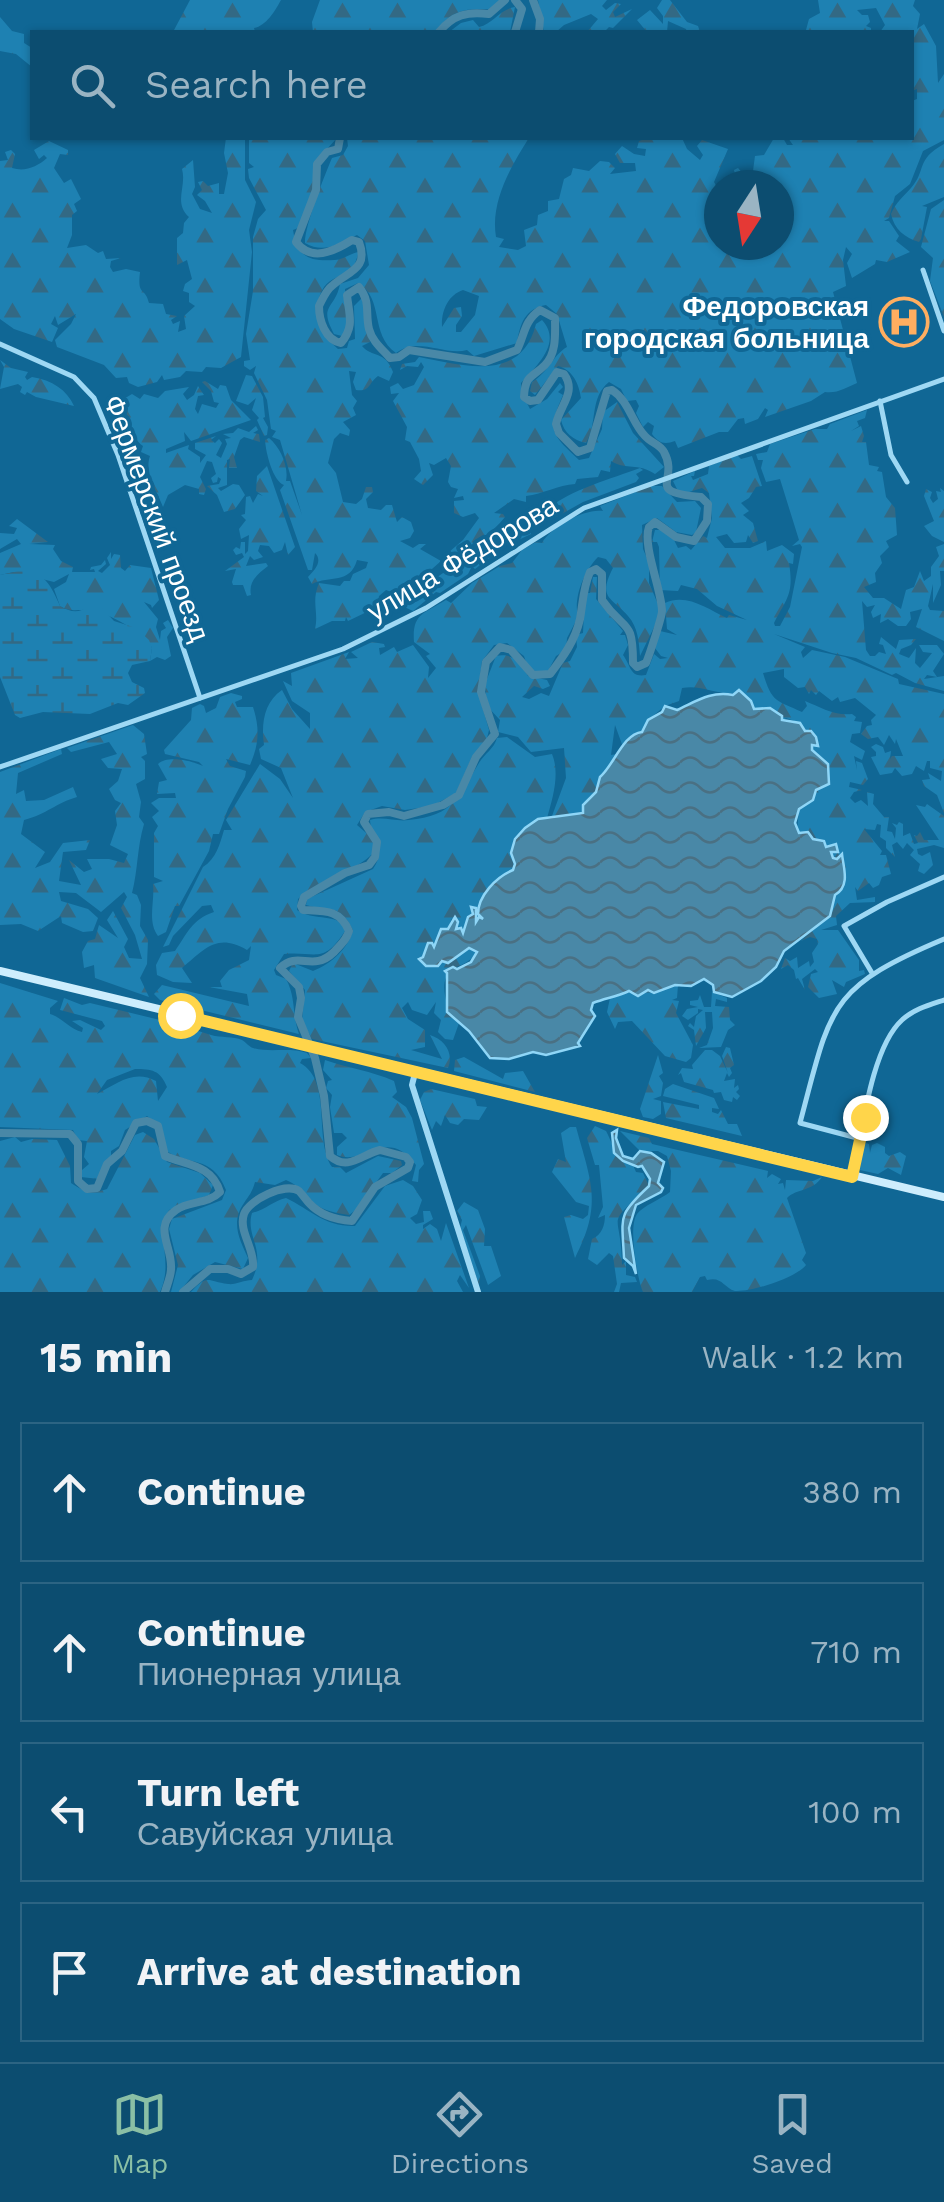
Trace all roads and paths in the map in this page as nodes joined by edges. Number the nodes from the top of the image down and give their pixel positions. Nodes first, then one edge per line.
1 (923, 270) dead end
2 (944, 331) edge
3 (0, 344) edge
4 (944, 380) edge
5 (880, 402) junction
6 (907, 482) dead end
7 (200, 698) junction
8 (0, 767) edge
9 (944, 877) edge
10 (944, 939) edge
11 (0, 971) edge
12 (872, 973) junction
13 (944, 1000) edge
14 (414, 1072) junction
15 (861, 1138) junction
16 (852, 1177) junction
17 (944, 1197) edge
18 (478, 1292) edge

1 - 2 street
3 - 7 street, Фермерский проезд
4 - 5 street, улица Фёдорова
5 - 6 street
5 - 7 street, улица Фёдорова
7 - 8 street, улица Фёдорова
9 - 12 street
10 - 12 street
11 - 14 main road
12 - 15 street
13 - 15 street
14 - 16 main road
14 - 18 street
15 - 16 street
16 - 17 main road

